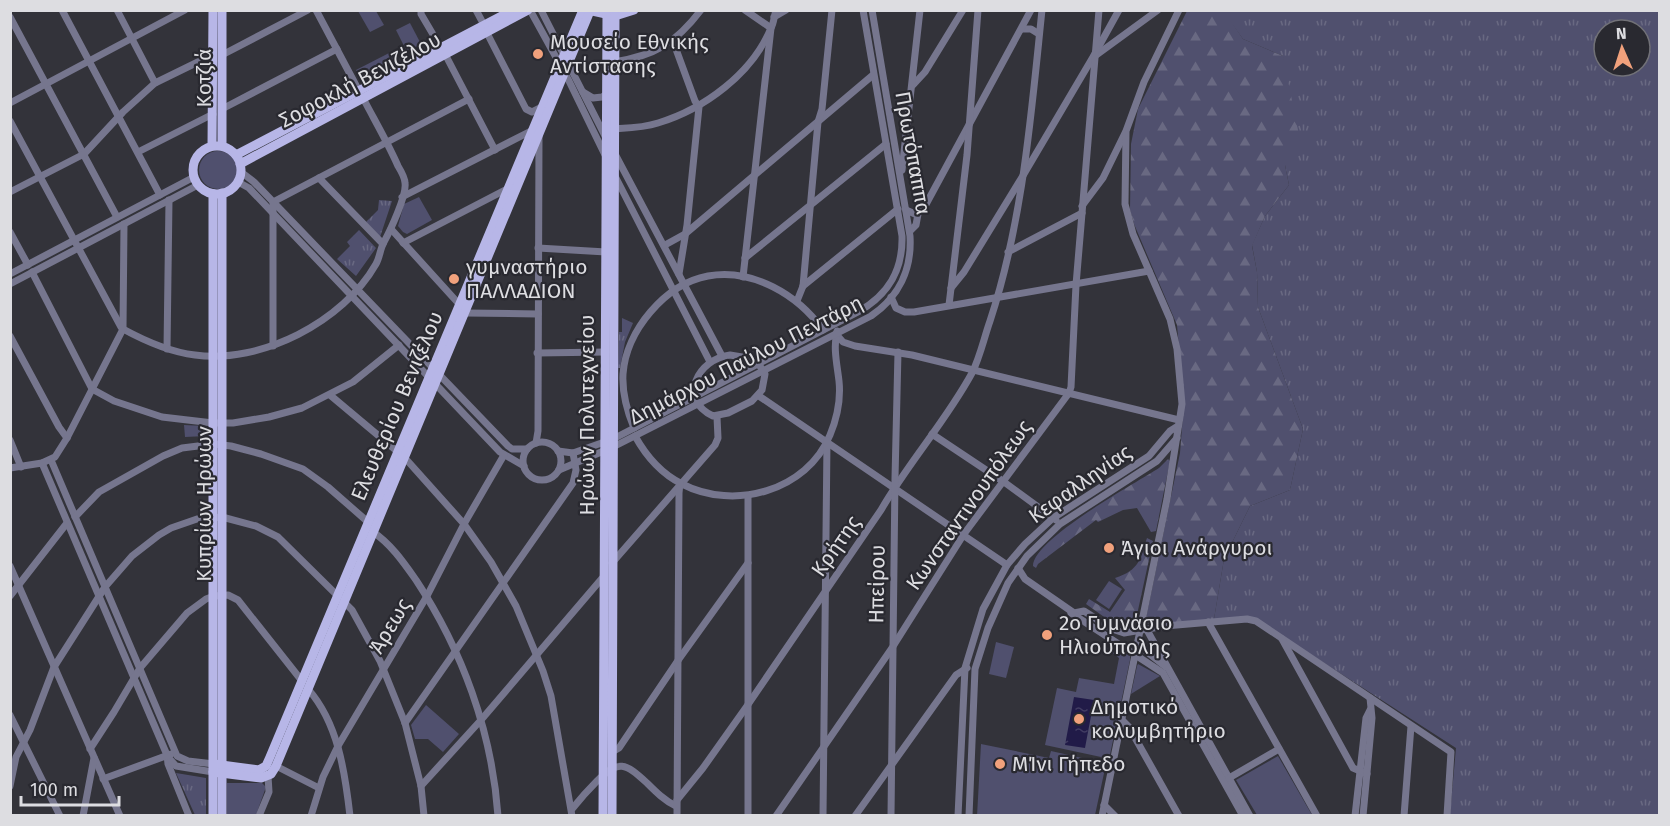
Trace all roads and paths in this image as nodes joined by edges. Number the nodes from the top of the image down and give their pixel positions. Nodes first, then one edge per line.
1 (62, 10) edge
2 (117, 10) edge
3 (185, 10) edge
4 (213, 10) edge
5 (222, 10) edge
6 (308, 10) edge
7 (316, 10) edge
8 (421, 10) edge
9 (476, 10) edge
10 (513, 10) edge
11 (529, 10) edge
12 (541, 10) edge
13 (583, 10) edge
14 (634, 10) edge
15 (701, 10) edge
16 (745, 10) edge
17 (786, 10) edge
18 (832, 10) edge
19 (863, 10) edge
20 (872, 10) edge
21 (920, 10) edge
22 (963, 10) edge
23 (978, 10) edge
24 (1031, 10) edge
25 (1042, 10) edge
26 (1099, 10) edge
27 (1119, 10) edge
28 (1158, 10) edge
29 (1179, 10) edge
30 (589, 11) edge
31 (175, 13) edge
32 (775, 14) edge
33 (611, 16) junction
34 (10, 17) edge
35 (771, 28) junction
36 (486, 29) junction
37 (1022, 29) junction
38 (1039, 34) junction
39 (132, 38) junction
40 (673, 41) junction
41 (337, 49) junction
42 (443, 51) junction
43 (564, 53) junction
44 (755, 55) junction
45 (218, 56) junction
46 (1093, 57) junction
47 (89, 60) junction
48 (768, 60) junction
49 (614, 62) junction
50 (564, 64) junction
51 (565, 74) junction
52 (873, 75) junction
53 (155, 83) junction
54 (46, 84) junction
55 (912, 86) junction
56 (582, 91) junction
57 (361, 94) junction
58 (607, 94) junction
59 (469, 99) junction
60 (10, 103) edge
61 (699, 107) junction
62 (540, 108) junction
63 (217, 112) junction
64 (119, 117) junction
65 (908, 118) junction
66 (891, 120) junction
67 (10, 121) edge
68 (818, 122) junction
69 (1126, 131) junction
70 (535, 132) junction
71 (609, 132) junction
72 (967, 132) junction
73 (386, 143) junction
74 (886, 144) junction
75 (217, 146) junction
76 (495, 150) junction
77 (138, 152) junction
78 (84, 154) junction
79 (609, 154) junction
80 (239, 163) junction
81 (613, 172) junction
82 (1024, 174) junction
83 (754, 176) junction
84 (41, 177) junction
85 (319, 178) junction
86 (901, 178) junction
87 (196, 181) junction
88 (238, 182) junction
89 (507, 189) junction
90 (10, 192) edge
91 (218, 194) junction
92 (160, 195) junction
93 (402, 197) junction
94 (169, 200) junction
95 (273, 202) junction
96 (811, 205) junction
97 (898, 209) junction
98 (906, 210) junction
99 (1082, 210) junction
100 (272, 213) junction
101 (918, 213) junction
102 (117, 218) junction
103 (124, 224) junction
104 (391, 229) junction
105 (910, 231) junction
106 (10, 232) edge
107 (685, 234) junction
108 (74, 240) junction
109 (403, 243) junction
110 (383, 244) junction
111 (664, 245) junction
112 (78, 248) junction
113 (538, 248) junction
114 (606, 252) junction
115 (1008, 252) junction
116 (745, 258) junction
117 (28, 265) junction
118 (1149, 271) junction
119 (32, 272) junction
120 (10, 274) edge
121 (680, 274) junction
122 (743, 277) junction
123 (10, 284) edge
124 (685, 284) junction
125 (1076, 285) junction
126 (803, 286) junction
127 (951, 288) junction
128 (357, 289) junction
129 (675, 290) junction
130 (881, 295) joint
131 (351, 296) junction
132 (891, 297) junction
133 (998, 297) junction
134 (796, 301) junction
135 (459, 304) junction
136 (949, 305) junction
137 (465, 313) junction
138 (538, 314) junction
139 (839, 322) junction
140 (123, 329) junction
141 (823, 330) junction
142 (836, 334) junction
143 (10, 336) edge
144 (399, 345) junction
145 (273, 346) junction
146 (167, 349) junction
147 (606, 352) junction
148 (898, 352) junction
149 (537, 353) junction
150 (218, 356) junction
151 (722, 356) junction
152 (710, 362) junction
153 (760, 366) junction
154 (973, 371) junction
155 (434, 376) junction
156 (613, 377) junction
157 (623, 377) junction
158 (92, 389) junction
159 (1069, 393) junction
160 (330, 395) junction
161 (759, 396) junction
162 (695, 400) junction
163 (717, 417) junction
164 (218, 423) junction
165 (1179, 423) junction
166 (634, 428) junction
167 (932, 434) junction
168 (634, 436) junction
169 (67, 438) junction
170 (1177, 438) junction
171 (10, 440) edge
172 (827, 441) junction
173 (536, 443) junction
174 (218, 444) junction
175 (609, 445) junction
176 (527, 449) junction
177 (558, 451) junction
178 (573, 453) junction
179 (402, 455) junction
180 (504, 455) junction
181 (51, 460) junction
182 (42, 463) junction
183 (575, 463) junction
184 (524, 466) junction
185 (21, 467) junction
186 (10, 468) edge
187 (559, 470) junction
188 (1004, 482) junction
189 (680, 483) junction
190 (895, 487) junction
191 (748, 496) junction
192 (75, 517) junction
193 (218, 517) junction
194 (1053, 518) junction
195 (369, 522) junction
196 (67, 523) junction
197 (464, 524) junction
198 (1060, 524) junction
199 (374, 532) junction
200 (964, 534) junction
201 (749, 562) junction
202 (612, 563) junction
203 (1007, 565) junction
204 (10, 566) edge
205 (1018, 568) junction
206 (604, 576) junction
207 (1008, 583) junction
208 (18, 584) junction
209 (504, 584) junction
210 (105, 587) junction
211 (825, 591) junction
212 (10, 596) edge
213 (99, 596) junction
214 (218, 596) junction
215 (427, 596) junction
216 (341, 599) junction
217 (1208, 622) junction
218 (1143, 631) junction
219 (1282, 639) junction
220 (1137, 644) junction
221 (1122, 645) junction
222 (892, 648) junction
223 (456, 650) junction
224 (536, 654) junction
225 (1135, 655) junction
226 (679, 659) junction
227 (54, 667) junction
228 (140, 668) junction
229 (965, 668) junction
230 (1168, 668) junction
231 (383, 669) junction
232 (975, 669) junction
233 (134, 677) junction
234 (305, 685) junction
235 (1370, 698) junction
236 (747, 706) junction
237 (10, 715) edge
238 (1121, 719) junction
239 (481, 720) junction
240 (405, 723) junction
241 (1411, 726) junction
242 (23, 741) junction
243 (824, 745) junction
244 (338, 746) junction
245 (90, 749) junction
246 (1279, 749) junction
247 (176, 752) junction
248 (612, 752) junction
249 (167, 755) junction
250 (94, 758) junction
251 (891, 764) junction
252 (276, 766) junction
253 (612, 767) junction
254 (218, 769) junction
255 (1363, 773) junction
256 (603, 775) junction
257 (268, 776) junction
258 (103, 778) junction
259 (1229, 778) junction
260 (10, 786) edge
261 (421, 786) junction
262 (319, 788) junction
263 (677, 803) junction
264 (1104, 805) junction
265 (572, 812) edge
266 (1244, 814) edge
267 (60, 816) edge
268 (83, 816) edge
269 (120, 816) edge
270 (189, 816) edge
271 (213, 816) edge
272 (222, 816) edge
273 (259, 816) edge
274 (311, 816) edge
275 (350, 816) edge
276 (424, 816) edge
277 (498, 816) edge
278 (603, 816) edge
279 (612, 816) edge
280 (677, 816) edge
281 (748, 816) edge
282 (776, 816) edge
283 (823, 816) edge
284 (855, 816) edge
285 (891, 816) edge
286 (958, 816) edge
287 (969, 816) edge
288 (1102, 816) edge
289 (1115, 816) edge
290 (1179, 816) edge
291 (1317, 816) edge
292 (1355, 816) edge
293 (1363, 816) edge
294 (1404, 816) edge
295 (1447, 816) edge

1 - 47 street
2 - 39 street
3 - 31 street
4 - 45 main road, Κοτζιά
5 - 45 main road, Κοτζιά
6 - 45 street
7 - 41 street
8 - 42 street
9 - 36 street
10 - 36 main road, Σοφοκλή Βενιζέλου
11 - 36 main road, Σοφοκλή Βενιζέλου
11 - 50 street
12 - 43 street
13 - 43 main road, Ελευθερίου Βενιζέλου
14 - 33 main road
15 - 40 street
16 - 35 street
17 - 32 street
18 - 68 street
19 - 52 street, Πρωτόπαππα
20 - 66 street, Πρωτόπαππα
21 - 55 street
22 - 55 street
23 - 72 street
24 - 37 street
25 - 38 street
26 - 46 street
27 - 46 street
28 - 46 street
29 - 69 street
30 - 33 main road
30 - 50 main road, Ελευθερίου Βενιζέλου
31 - 39 street
32 - 35 street
33 - 49 main road, Ηρώων Πολυτεχνείου
33 - 58 main road, Ηρώων Πολυτεχνείου
34 - 54 street
35 - 44 street
35 - 48 street
36 - 42 main road, Σοφοκλή Βενιζέλου
36 - 62 street
37 - 38 street
37 - 72 street
38 - 82 street
39 - 47 street
39 - 53 street
40 - 49 street
40 - 61 street
41 - 57 street
41 - 63 street
42 - 57 main road, Σοφοκλή Βενιζέλου
42 - 59 street
43 - 50 main road, Ελευθερίου Βενιζέλου
44 - 48 street
44 - 61 street
45 - 53 street
45 - 63 main road, Κοτζιά
46 - 82 street
46 - 99 street
47 - 54 street
47 - 64 street
48 - 83 street
49 - 71 main road, Ηρώων Πολυτεχνείου
50 - 51 main road, Ελευθερίου Βενιζέλου
50 - 56 street
50 - 62 main road, Ελευθερίου Βενιζέλου
51 - 70 main road, Ελευθερίου Βενιζέλου
51 - 79 street
52 - 68 street
52 - 74 street, Πρωτόπαππα
53 - 64 street
54 - 60 street
54 - 78 street
55 - 65 street
56 - 58 street
56 - 71 street
57 - 73 street
57 - 80 main road, Σοφοκλή Βενιζέλου
58 - 71 main road, Ηρώων Πολυτεχνείου
59 - 73 street
59 - 76 street
61 - 71 street
61 - 107 street
62 - 70 main road, Ελευθερίου Βενιζέλου
63 - 75 main road, Κοτζιά
63 - 77 street
64 - 77 street
64 - 78 street
65 - 66 street
65 - 86 street
66 - 86 street, Πρωτόπαππα
67 - 84 street
68 - 83 street
68 - 96 street
69 - 99 street
69 - 118 street
70 - 76 street
70 - 89 main road, Ελευθερίου Βενιζέλου
70 - 113 street
70 - 137 main road, Ελευθερίου Βενιζέλου
71 - 79 main road, Ηρώων Πολυτεχνείου
72 - 101 street
72 - 127 street
73 - 85 street
73 - 93 street
74 - 96 street
74 - 97 street, Πρωτόπαππα
75 - 80 main road
75 - 87 main road
76 - 93 street
77 - 92 street
78 - 84 street
78 - 102 street
79 - 81 main road, Ηρώων Πολυτεχνείου
79 - 111 street
79 - 114 main road, Ηρώων Πολυτεχνείου
80 - 88 main road
80 - 95 street
81 - 129 street
81 - 156 main road, Ηρώων Πολυτεχνείου
82 - 115 street, Κρήτης
82 - 127 street
83 - 107 street
83 - 116 street
84 - 90 street
84 - 108 street
85 - 95 street
85 - 110 street
86 - 98 street, Πρωτόπαππα
87 - 91 main road
87 - 92 street
87 - 94 street
88 - 91 main road
88 - 100 street
89 - 109 street
89 - 135 main road, Ελευθερίου Βενιζέλου
91 - 150 main road, Κυπρίων Ηρώων
92 - 102 street
93 - 104 street
94 - 103 street
94 - 146 street
95 - 100 street
95 - 128 street
96 - 116 street
96 - 126 street
97 - 126 street
97 - 130 street, Πρωτόπαππα
98 - 101 street
98 - 105 street, Πρωτόπαππα
99 - 115 street
99 - 125 street
100 - 131 street
100 - 145 street
101 - 105 street
102 - 108 street
103 - 112 street
103 - 140 street
104 - 109 street
104 - 110 street
105 - 132 street, Πρωτόπαππα
106 - 117 street
107 - 111 street
107 - 121 street
108 - 112 street
108 - 117 street
109 - 135 street
110 - 128 street
111 - 121 street
112 - 119 street
112 - 140 street
113 - 114 street
113 - 138 street
114 - 147 main road, Ηρώων Πολυτεχνείου
115 - 133 street, Κρήτης
116 - 122 street
117 - 120 street
118 - 125 street
118 - 165 street
119 - 123 street
119 - 158 street
121 - 124 street
122 - 124 street
122 - 134 street
124 - 129 street
124 - 151 street
125 - 133 street
125 - 159 street
126 - 134 street
127 - 136 street
128 - 131 street
128 - 155 street
129 - 152 street
129 - 157 street
130 - 139 street, Δημάρχου Παύλου Πεντάρη
131 - 144 street
131 - 145 street
132 - 136 street
132 - 142 street, Δημάρχου Παύλου Πεντάρη
133 - 136 street
133 - 154 street, Κρήτης
134 - 141 street
135 - 155 main road, Ελευθερίου Βενιζέλου
137 - 138 street
137 - 155 main road, Ελευθερίου Βενιζέλου
138 - 149 street
139 - 141 street, Δημάρχου Παύλου Πεντάρη
139 - 142 street
140 - 146 street
140 - 158 street
141 - 153 street, Δημάρχου Παύλου Πεντάρη
142 - 148 street
142 - 153 street, Δημάρχου Παύλου Πεντάρη
142 - 172 street
143 - 169 street
144 - 155 street
144 - 160 street
145 - 150 street
146 - 150 street
147 - 149 street
147 - 175 main road, Ηρώων Πολυτεχνείου
148 - 154 street
148 - 190 street, Ηπείρου
149 - 173 street
150 - 164 main road, Κυπρίων Ηρώων
151 - 152 street
151 - 153 street
152 - 162 street
153 - 161 street
153 - 162 street, Δημάρχου Παύλου Πεντάρη
154 - 159 street
154 - 167 street, Κρήτης
155 - 176 street
155 - 179 main road, Ελευθερίου Βενιζέλου
155 - 180 street
156 - 157 street
156 - 175 main road, Ηρώων Πολυτεχνείου
157 - 166 street
158 - 164 street
158 - 169 street
159 - 165 street
159 - 188 street, Κωνσταντινουπόλεως
160 - 164 street
160 - 179 street
161 - 163 street
161 - 172 street
162 - 163 street
162 - 166 street, Δημάρχου Παύλου Πεντάρη
162 - 168 street, Δημάρχου Παύλου Πεντάρη
163 - 189 street
164 - 174 main road, Κυπρίων Ηρώων
165 - 170 street
165 - 194 street, Κεφαλληνίας
166 - 175 street, Δημάρχου Παύλου Πεντάρη
167 - 188 street
167 - 190 street, Κρήτης
168 - 175 street, Δημάρχου Παύλου Πεντάρη
168 - 189 street
169 - 181 street
170 - 198 street, Κεφαλληνίας
170 - 218 street
171 - 185 street
172 - 190 street
172 - 191 street
172 - 211 street
173 - 176 street
173 - 177 street
174 - 192 street
174 - 193 main road, Κυπρίων Ηρώων
174 - 195 street
175 - 178 street
175 - 183 street
175 - 202 main road, Ηρώων Πολυτεχνείου
175 - 206 main road, Ηρώων Πολυτεχνείου
176 - 184 street
177 - 178 street
177 - 187 street
178 - 183 street
179 - 195 main road, Ελευθερίου Βενιζέλου
179 - 197 street
179 - 199 main road, Ελευθερίου Βενιζέλου
180 - 184 street
180 - 197 street, Άρεως
181 - 182 street
181 - 192 street
182 - 185 street
182 - 196 street
183 - 187 street
183 - 209 street
184 - 187 street
185 - 186 street
188 - 194 street
188 - 200 street, Κωνσταντινουπόλεως
189 - 191 street
189 - 202 street
189 - 226 street
190 - 200 street
190 - 211 street, Κρήτης
190 - 222 street, Ηπείρου
191 - 201 street
192 - 210 street
193 - 210 street
193 - 214 main road, Κυπρίων Ηρώων
193 - 216 street
194 - 198 street
194 - 203 street, Κεφαλληνίας
195 - 216 main road, Ελευθερίου Βενιζέλου
196 - 208 street
196 - 213 street
197 - 209 street
197 - 215 street, Άρεως
198 - 205 street, Κεφαλληνίας
199 - 215 street
199 - 216 main road, Ελευθερίου Βενιζέλου
200 - 203 street
200 - 222 street, Κωνσταντινουπόλεως
201 - 226 street
201 - 236 street
202 - 248 main road, Ηρώων Πολυτεχνείου
203 - 229 street, Κεφαλληνίας
204 - 208 street
205 - 207 street, Κεφαλληνίας
205 - 218 street
206 - 224 street
206 - 256 main road, Ηρώων Πολυτεχνείου
207 - 221 street
207 - 232 street, Κεφαλληνίας
208 - 212 street
208 - 227 street
209 - 223 street
209 - 224 street
210 - 213 street
210 - 228 street
211 - 236 street, Κρήτης
211 - 243 street
213 - 227 street
213 - 233 street
214 - 228 street
214 - 234 street
214 - 254 main road, Κυπρίων Ηρώων
215 - 223 street
215 - 231 street, Άρεως
216 - 231 street
216 - 234 main road, Ελευθερίου Βενιζέλου
217 - 218 street
217 - 219 street
217 - 246 street
218 - 220 street
218 - 230 street
219 - 235 street
219 - 255 street
220 - 221 street
220 - 225 street
220 - 230 street
221 - 225 street
222 - 243 street, Κωνσταντινουπόλεως
222 - 251 street, Ηπείρου
223 - 239 street
223 - 240 street
224 - 239 street
224 - 265 street
225 - 238 street
225 - 266 street
226 - 248 street
226 - 263 street
227 - 242 street
227 - 245 street
228 - 233 street
228 - 247 street
229 - 232 street
229 - 251 street
229 - 286 street, Κεφαλληνίας
230 - 259 street
231 - 240 street
231 - 244 street, Άρεως
232 - 287 street, Κεφαλληνίας
233 - 245 street
233 - 249 street
234 - 244 street
234 - 252 main road, Ελευθερίου Βενιζέλου
234 - 254 main road, Ελευθερίου Βενιζέλου
235 - 241 street
235 - 255 street
236 - 263 street, Κρήτης
236 - 281 street
237 - 242 street
238 - 264 street
238 - 290 street
239 - 261 street
239 - 277 street
240 - 261 street
241 - 294 street
241 - 295 street
242 - 260 street
242 - 267 street
243 - 282 street, Κωνσταντινουπόλεως
243 - 283 street
244 - 262 street, Άρεως
244 - 275 street
245 - 250 street
246 - 259 street
246 - 291 street
247 - 249 street
247 - 254 street
248 - 253 main road, Ηρώων Πολυτεχνείου
249 - 254 street
249 - 258 street
249 - 270 street
250 - 258 street
250 - 268 street
251 - 284 street
251 - 285 street, Ηπείρου
252 - 257 main road, Ελευθερίου Βενιζέλου
252 - 262 street
253 - 256 street
253 - 263 street
253 - 279 main road, Ηρώων Πολυτεχνείου
254 - 257 main road
254 - 271 main road, Κυπρίων Ηρώων
254 - 272 main road, Κυπρίων Ηρώων
255 - 292 street
255 - 293 street
256 - 265 street
256 - 278 main road, Ηρώων Πολυτεχνείου
257 - 273 street
258 - 269 street
259 - 266 street
261 - 276 street
262 - 274 street, Άρεως
263 - 280 street
264 - 288 street
264 - 289 street

